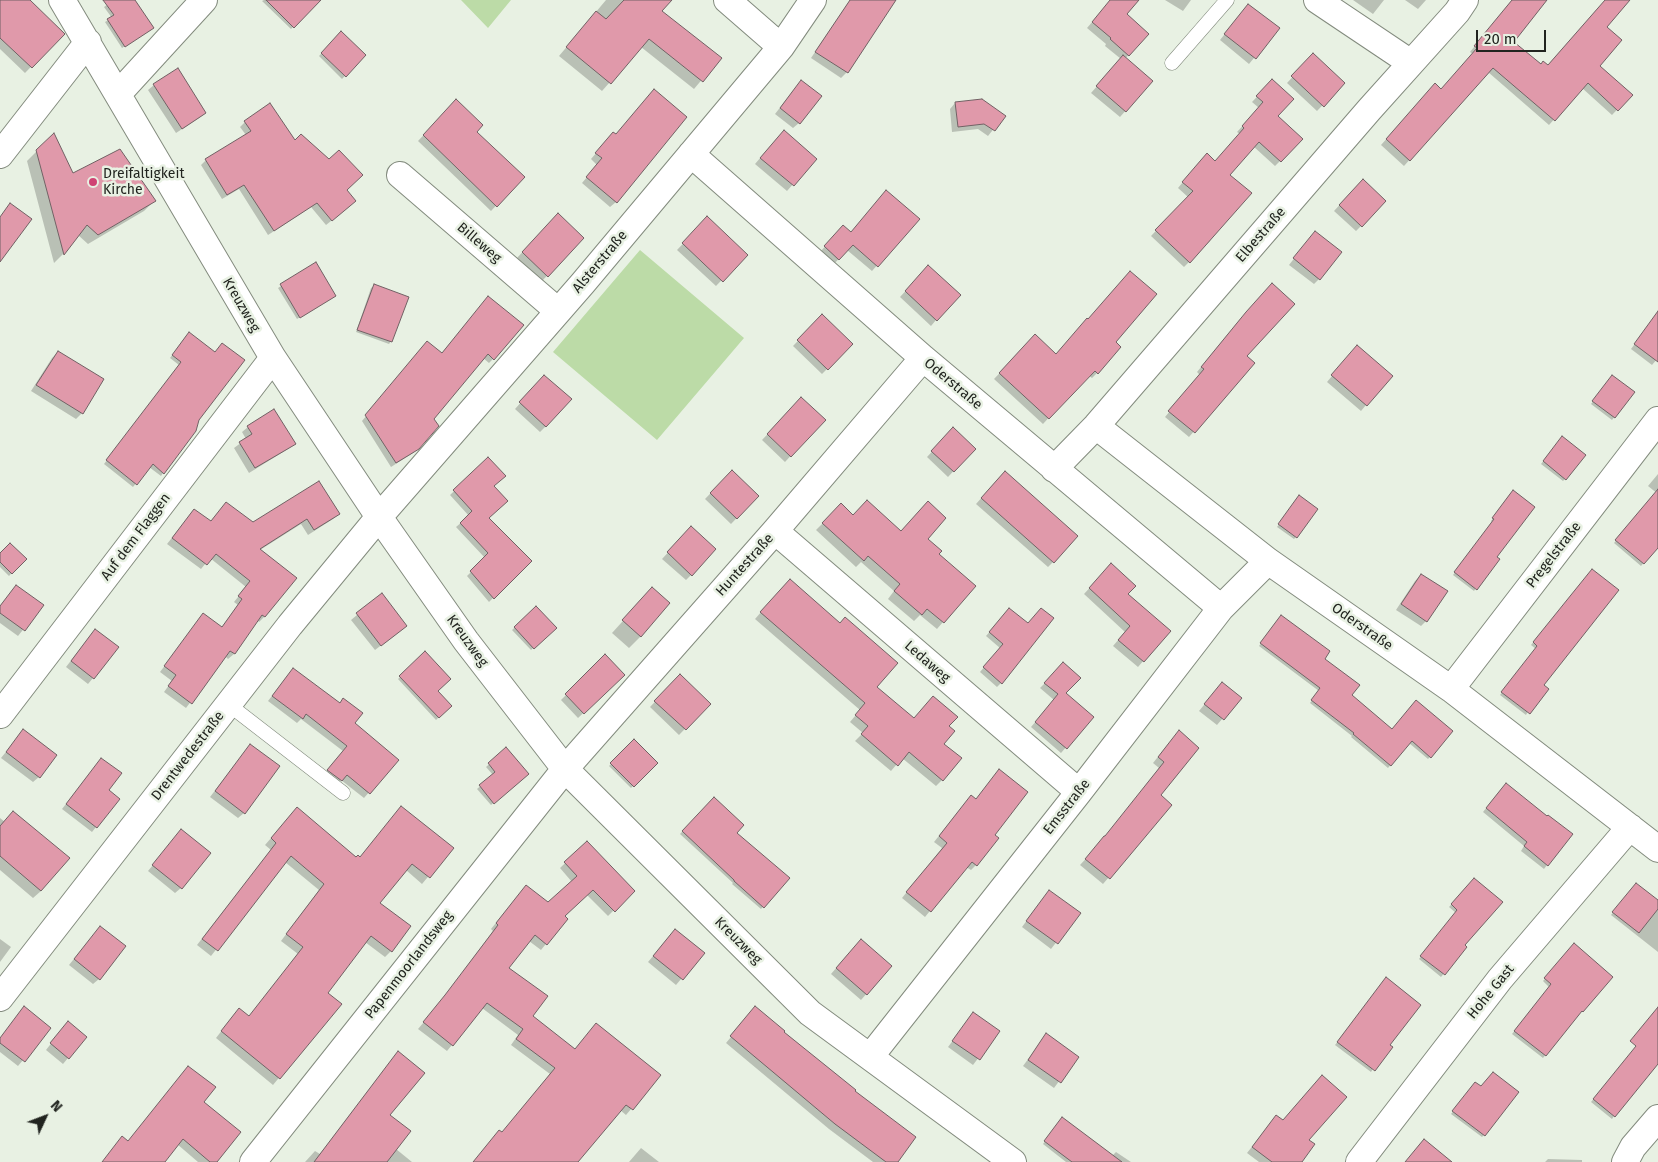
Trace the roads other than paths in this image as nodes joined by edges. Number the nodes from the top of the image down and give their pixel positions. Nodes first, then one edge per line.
1 (62, 0) edge
2 (204, 0) edge
3 (727, 0) edge
4 (813, 0) edge
5 (1227, 0) edge
6 (1317, 0) edge
7 (1466, 0) edge
8 (88, 42) junction
9 (781, 47) junction
10 (1172, 63) dead end
11 (1412, 63) junction
12 (118, 94) junction
13 (690, 154) junction
14 (0, 155) edge
15 (400, 175) dead end
16 (558, 311) junction
17 (273, 358) junction
18 (923, 358) junction
19 (1658, 420) edge
20 (1096, 426) junction
21 (1054, 469) junction
22 (378, 516) junction
23 (775, 531) junction
24 (1268, 561) junction
25 (1222, 608) junction
26 (1451, 689) junction
27 (228, 704) junction
28 (0, 715) edge
29 (565, 769) junction
30 (1079, 792) junction
31 (343, 793) dead end
32 (1630, 828) junction
33 (1658, 849) edge
34 (0, 998) edge
35 (870, 1057) junction
36 (1658, 1118) edge
37 (253, 1162) edge
38 (1013, 1162) edge
39 (1358, 1162) edge
40 (1626, 1162) edge

1 - 8 street, Kreuzweg
2 - 12 street
3 - 9 street
4 - 9 street, Alsterstraße
5 - 10 lane
6 - 11 street
7 - 11 street, Elbestraße
8 - 12 street, Kreuzweg
8 - 14 street
9 - 13 street, Alsterstraße
11 - 20 street, Elbestraße
12 - 17 street, Kreuzweg
13 - 16 street, Alsterstraße
13 - 18 street, Oderstraße
15 - 16 street, Billeweg
16 - 22 street, Alsterstraße
17 - 22 street, Kreuzweg
17 - 28 street, Auf dem Flaggen
18 - 21 street, Oderstraße
18 - 23 street, Huntestraße
19 - 26 street, Pregelstraße
20 - 21 street, Elbestraße
20 - 24 street, Oderstraße
21 - 25 street, Oderstraße
22 - 27 street, Drentwedestraße
22 - 29 street, Kreuzweg
23 - 29 street, Huntestraße
23 - 30 street, Ledaweg
24 - 25 street, Emsstraße
24 - 26 street, Oderstraße
25 - 30 street, Emsstraße
26 - 32 street, Oderstraße
27 - 31 lane
27 - 34 street, Drentwedestraße
29 - 35 street, Kreuzweg
29 - 37 street, Papenmoorlandsweg
30 - 35 street, Emsstraße
32 - 33 street, Oderstraße
32 - 39 street, Hohe Gast
35 - 38 street, Kreuzweg
36 - 40 street

